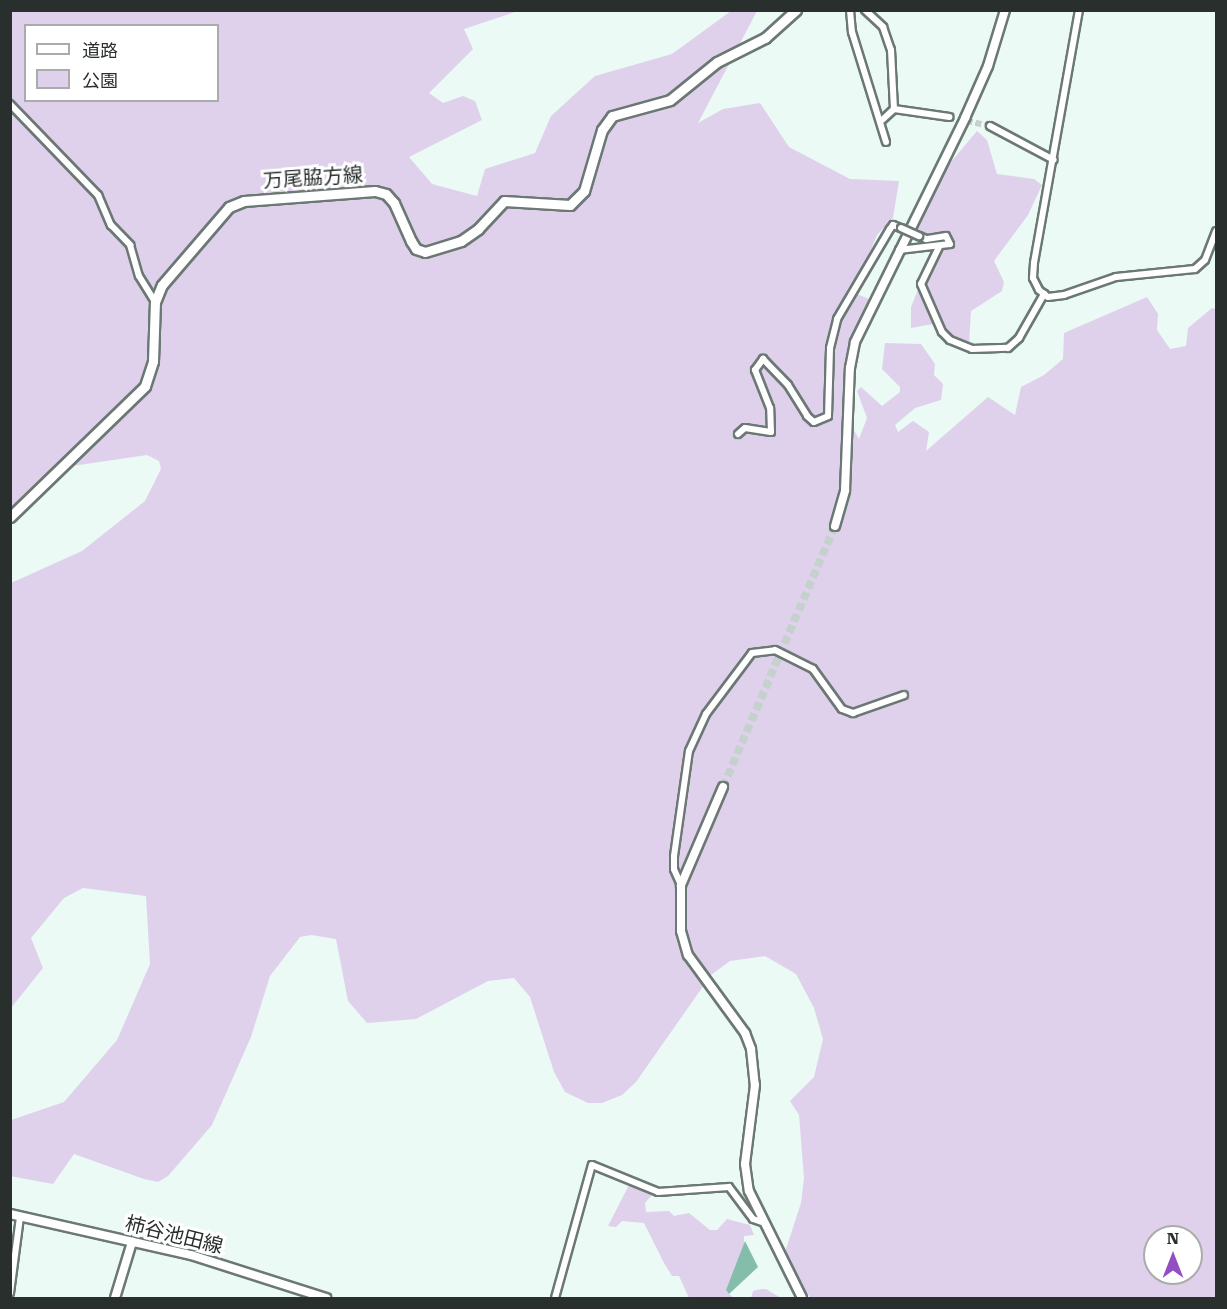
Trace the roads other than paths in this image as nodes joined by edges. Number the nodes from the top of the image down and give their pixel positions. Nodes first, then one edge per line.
1 (795, 10) edge
2 (850, 10) edge
3 (865, 10) edge
4 (1005, 10) edge
5 (1079, 10) edge
6 (10, 104) edge
7 (894, 109) junction
8 (949, 117) tunnel mouth
9 (882, 120) junction
10 (990, 126) tunnel mouth
11 (886, 142) dead end
12 (1054, 160) junction
13 (1216, 231) edge
14 (939, 247) junction
15 (899, 250) junction
16 (1044, 294) junction
17 (155, 302) junction
18 (738, 434) dead end
19 (10, 517) edge
20 (835, 526) tunnel mouth
21 (904, 695) dead end
22 (723, 787) tunnel mouth
23 (681, 885) junction
24 (15, 1215) edge
25 (762, 1222) junction
26 (132, 1242) junction
27 (10, 1293) edge
28 (558, 1298) edge
29 (115, 1299) edge
30 (326, 1299) edge
31 (802, 1299) edge

1 - 17 main road, 万尾脇方線
2 - 9 street
3 - 7 street
4 - 15 street
5 - 12 street
6 - 17 street
7 - 8 street
7 - 9 street
9 - 11 street
10 - 12 street
12 - 16 street
13 - 16 street
14 - 15 street
14 - 16 street
14 - 18 street, bridge
15 - 20 street
17 - 19 main road, 万尾脇方線
21 - 23 street
22 - 23 street
23 - 25 street
24 - 26 main road, 柿谷池田線
24 - 27 street
25 - 28 street
25 - 31 street
26 - 29 street
26 - 30 main road, 柿谷池田線

